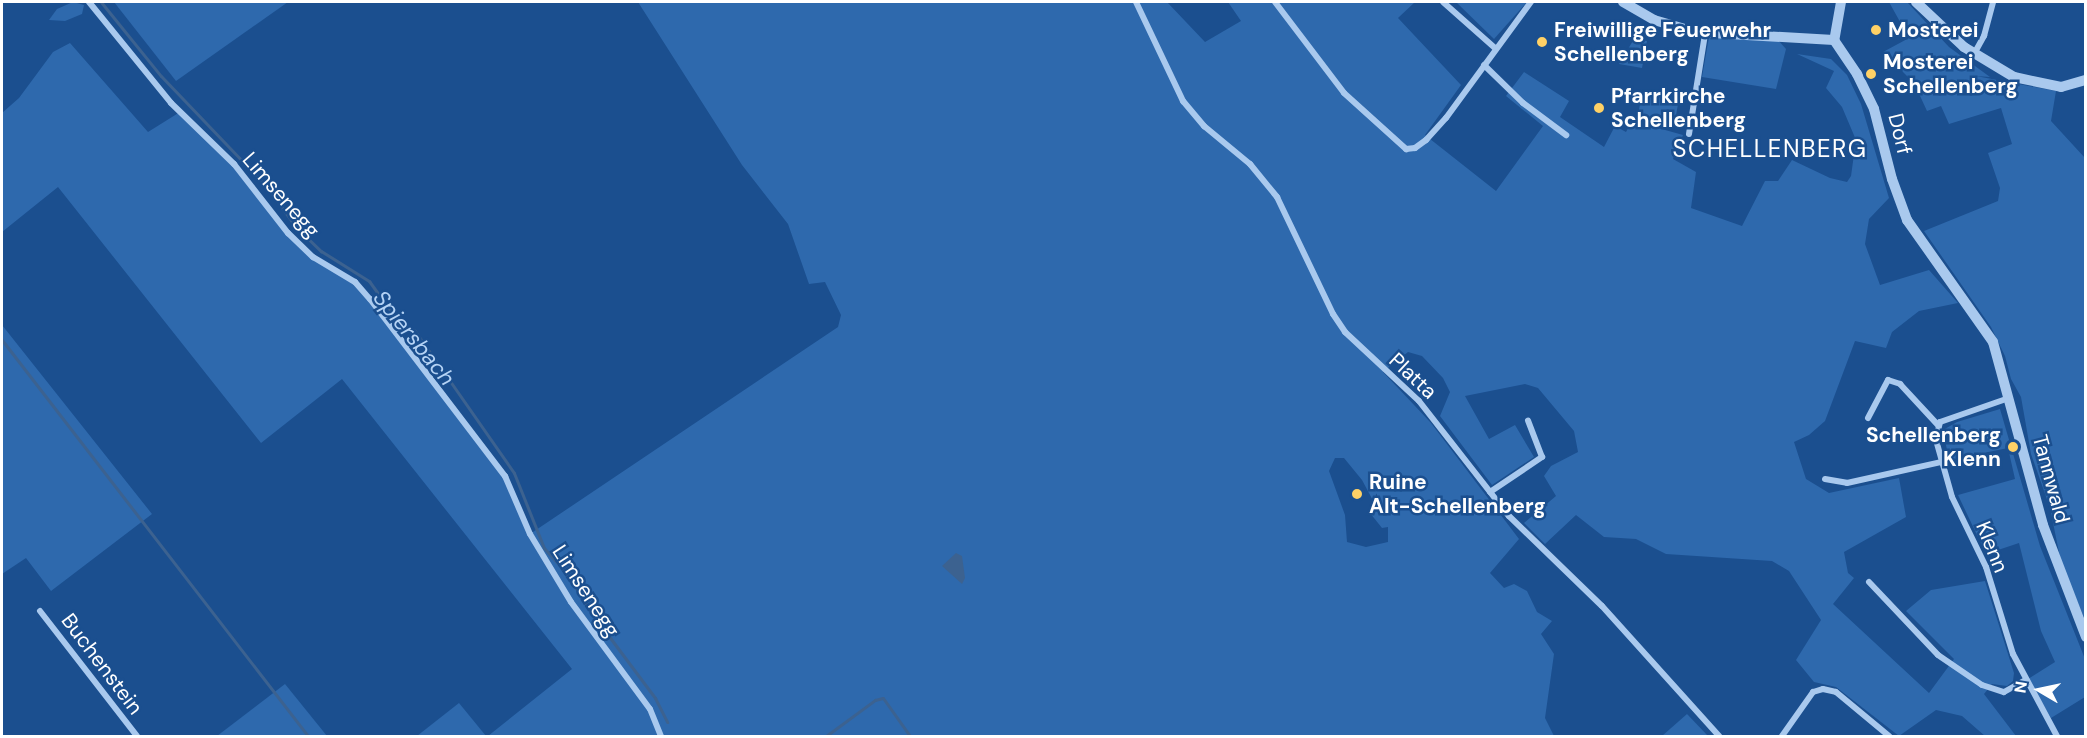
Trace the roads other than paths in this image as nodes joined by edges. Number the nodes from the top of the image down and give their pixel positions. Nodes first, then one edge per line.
1 (89, 2) edge
2 (1275, 2) edge
3 (1443, 2) edge
4 (1531, 2) edge
5 (1623, 2) edge
6 (1841, 2) edge
7 (1916, 2) edge
8 (1993, 2) edge
9 (1137, 4) edge
10 (1705, 34) junction
11 (1833, 40) junction
12 (1495, 48) junction
13 (1974, 54) junction
14 (1484, 65) junction
15 (2085, 80) edge
16 (1689, 134) dead end
17 (1566, 135) dead end
18 (2009, 398) junction
19 (1868, 418) dead end
20 (1528, 421) dead end
21 (1938, 425) junction
22 (1941, 462) junction
23 (1825, 479) dead end
24 (1490, 492) junction
25 (1869, 582) dead end
26 (40, 611) dead end
27 (2085, 637) edge
28 (2026, 681) junction
29 (137, 736) edge
30 (661, 736) edge
31 (1719, 736) edge
32 (1782, 736) edge
33 (1889, 736) edge
34 (2057, 736) edge

1 - 30 street, Limsenegg
2 - 14 street
3 - 12 street
4 - 12 street
5 - 10 street
6 - 11 street
7 - 13 street
8 - 13 street
9 - 24 street, Platta
10 - 11 street
10 - 16 street
11 - 18 street, Dorf
12 - 14 street
13 - 15 street
14 - 17 street
18 - 21 street
18 - 27 street, Tannwald
19 - 21 street
20 - 24 street
21 - 22 street, Klenn
22 - 23 street
22 - 28 street, Klenn
24 - 31 street, Platta
25 - 28 street
26 - 29 street, Buchenstein
28 - 34 street, Klenn
32 - 33 street

